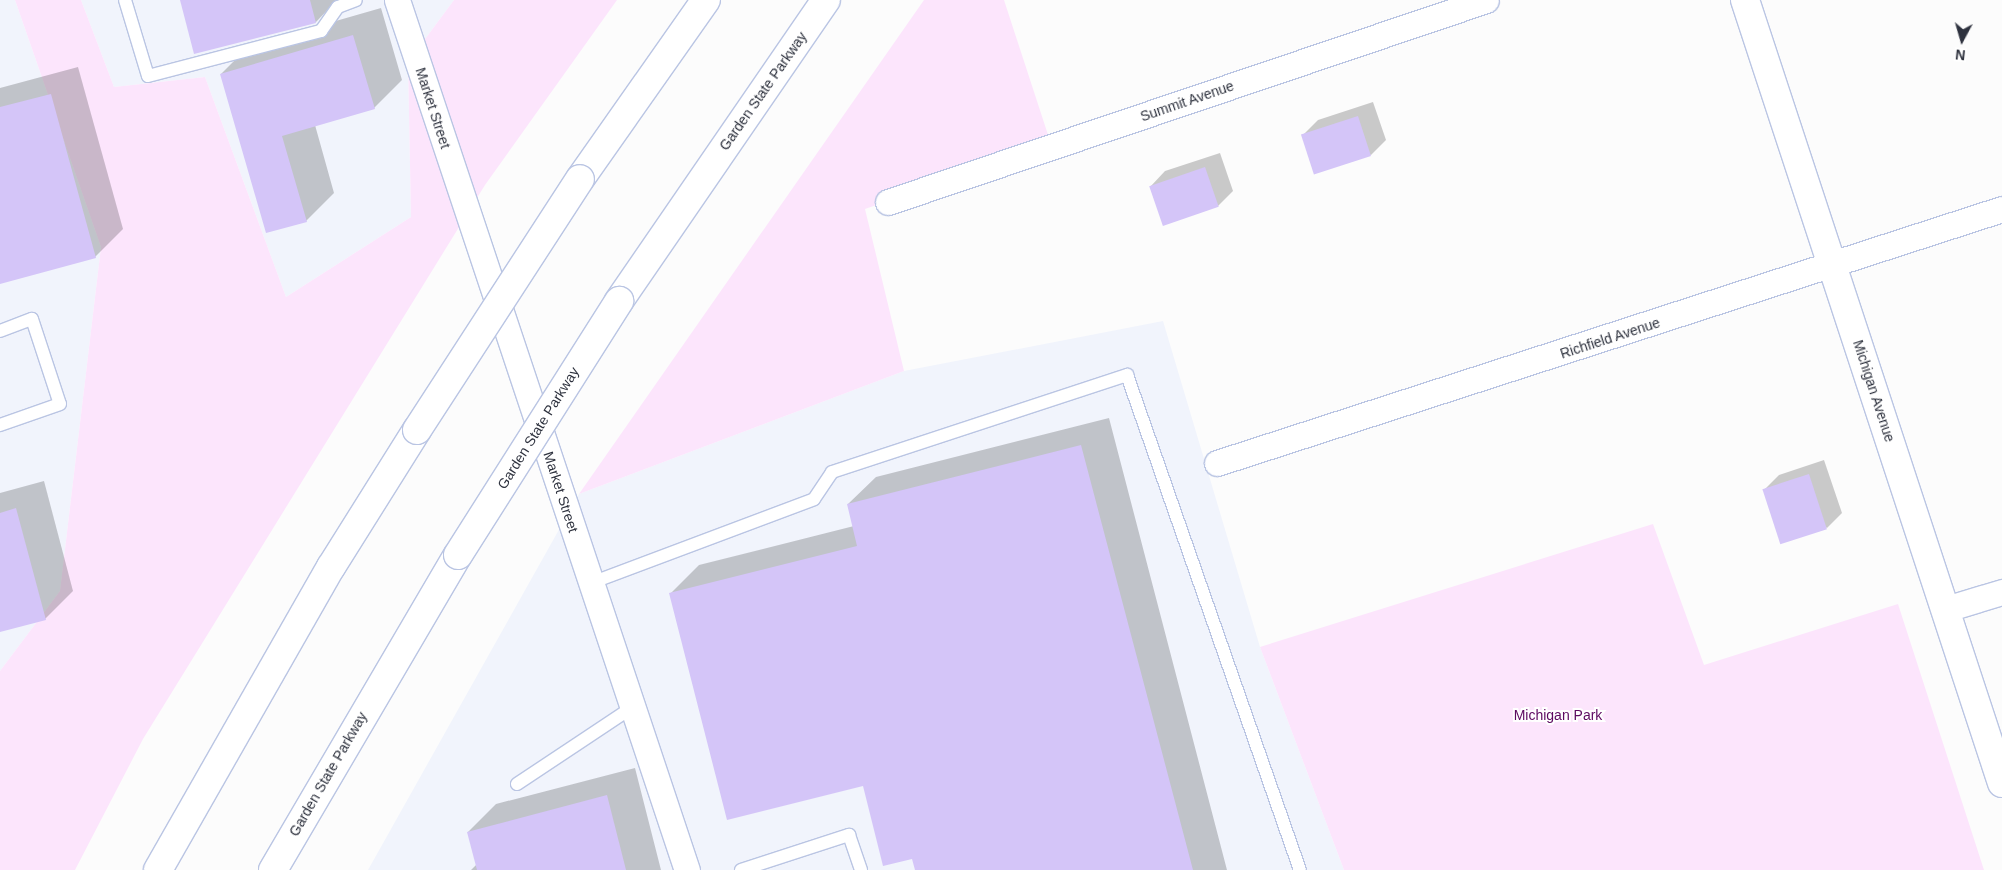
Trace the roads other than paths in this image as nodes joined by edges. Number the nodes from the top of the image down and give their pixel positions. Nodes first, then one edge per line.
1 (125, 0) edge
2 (356, 0) edge
3 (397, 0) edge
4 (706, 0) edge
5 (826, 0) edge
6 (1486, 0) edge
7 (1745, 0) edge
8 (888, 202) dead end
9 (2002, 209) edge
10 (1833, 267) junction
11 (0, 331) edge
12 (0, 425) edge
13 (1218, 463) dead end
14 (592, 583) junction
15 (2002, 592) edge
16 (1946, 610) junction
17 (633, 707) junction
18 (2002, 783) edge
19 (517, 784) dead end
20 (158, 870) edge
21 (273, 870) edge
22 (687, 870) edge
23 (741, 870) edge
24 (861, 870) edge
25 (1300, 870) edge

1 - 2 lane
3 - 14 street, Market Street
4 - 20 main road, bridge
5 - 21 main road, Garden State Parkway, bridge
6 - 8 street, Summit Avenue
7 - 10 main road, Michigan Avenue
9 - 10 street, Richfield Avenue
10 - 13 street, Richfield Avenue
10 - 16 main road, Michigan Avenue
11 - 12 lane
14 - 17 street, Market Street
14 - 25 lane
15 - 16 street
16 - 18 main road, Michigan Avenue
17 - 19 lane
17 - 22 street, Market Street
23 - 24 lane

